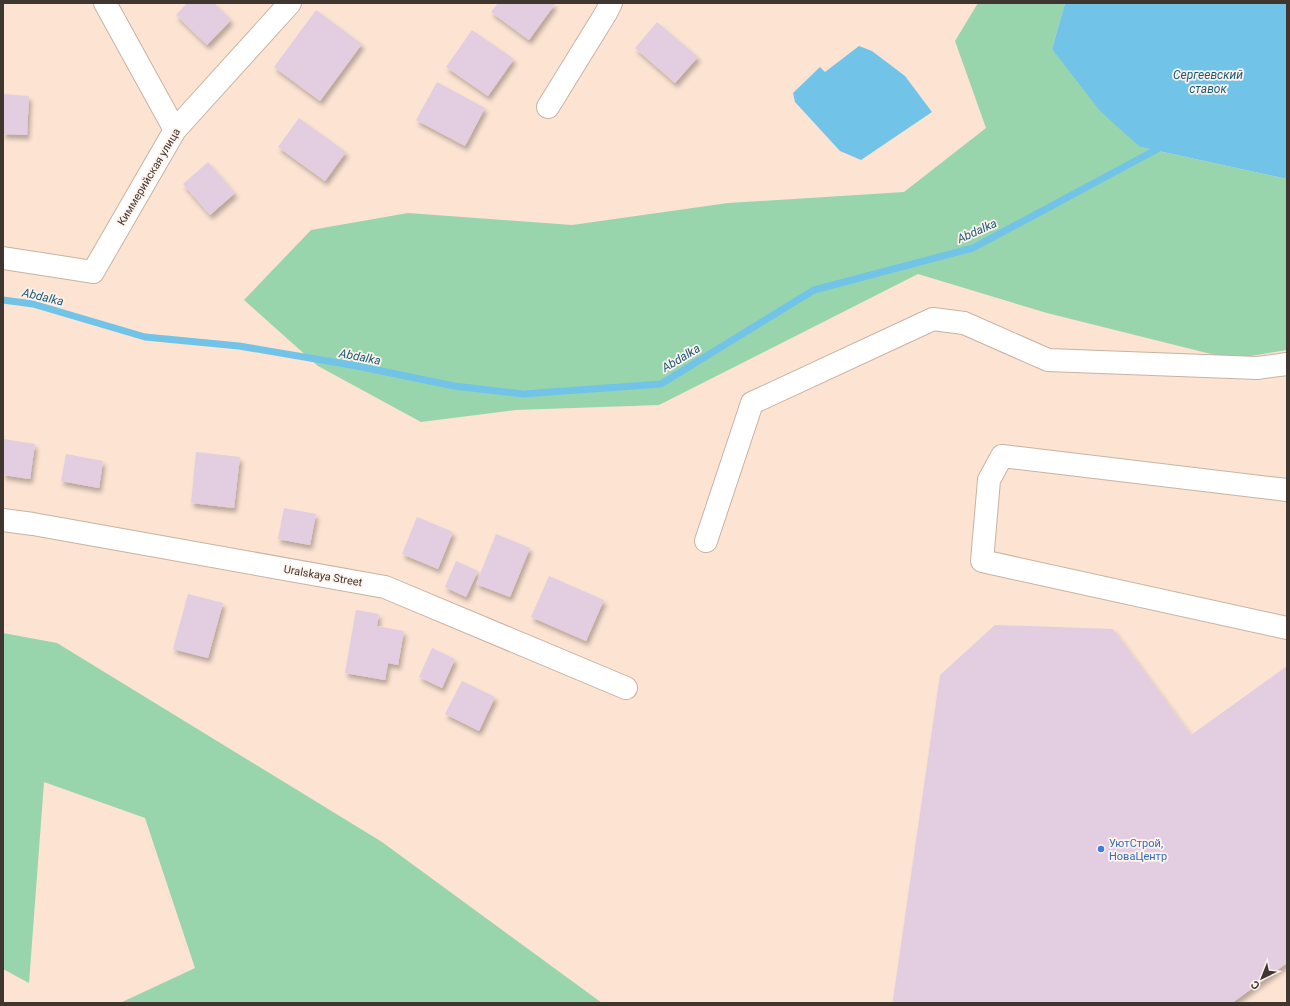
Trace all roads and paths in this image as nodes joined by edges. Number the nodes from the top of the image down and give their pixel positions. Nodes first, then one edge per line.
1 (105, 3) edge
2 (290, 3) edge
3 (610, 3) edge
4 (548, 107) dead end
5 (175, 130) junction
6 (3, 258) edge
7 (1287, 364) edge
8 (1287, 490) edge
9 (3, 520) edge
10 (706, 540) dead end
11 (1287, 628) edge
12 (626, 688) dead end

1 - 5 street
2 - 5 street, Киммерийская улица
3 - 4 street
5 - 6 street, Киммерийская улица
7 - 10 street
8 - 11 street
9 - 12 street, Uralskaya Street

